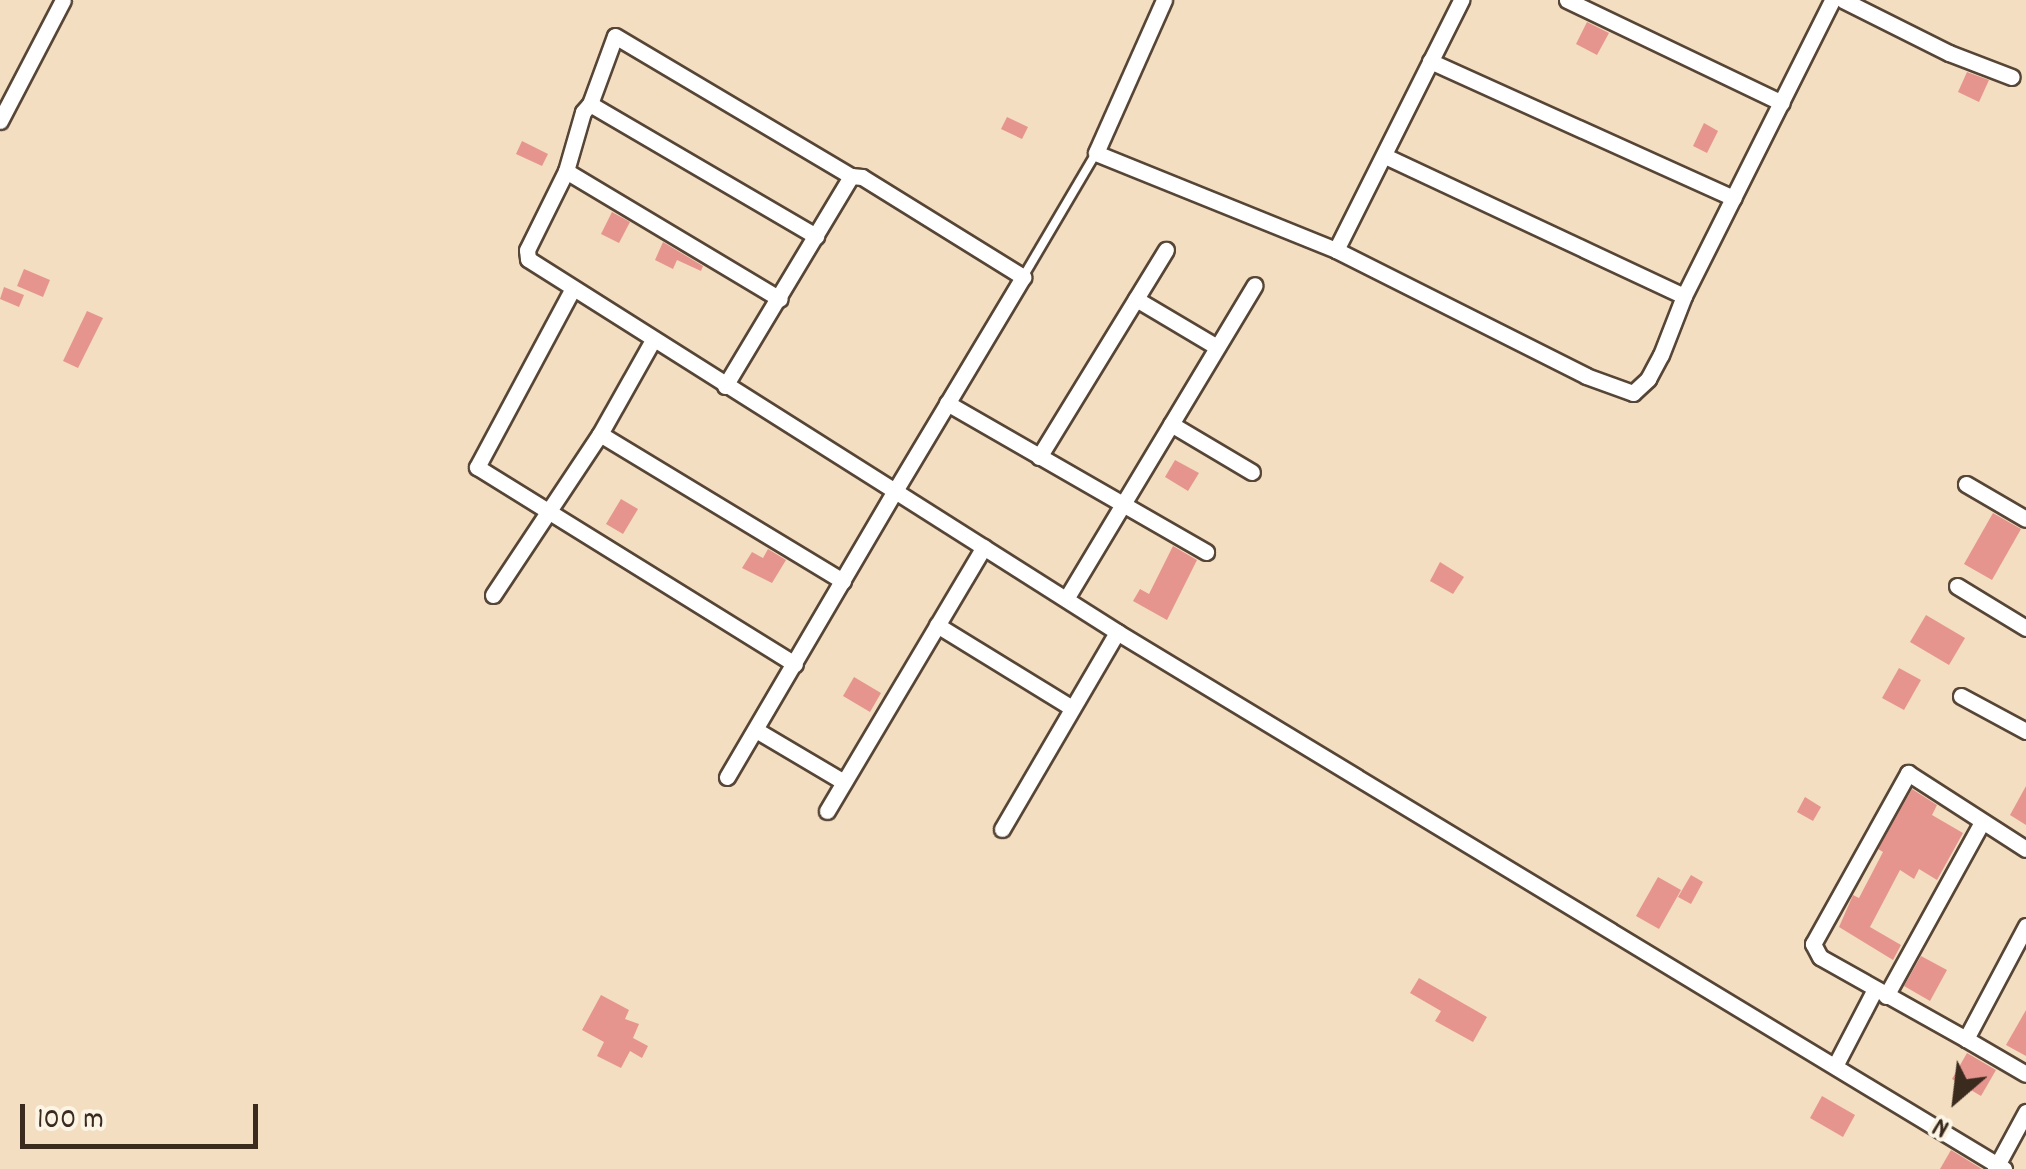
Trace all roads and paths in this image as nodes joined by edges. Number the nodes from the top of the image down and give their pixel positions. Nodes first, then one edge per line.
1 (63, 0) edge
2 (1164, 0) edge
3 (1461, 0) edge
4 (1567, 0) edge
5 (1832, 0) edge
6 (1843, 0) edge
7 (1430, 60) junction
8 (2012, 77) dead end
9 (1782, 103) junction
10 (590, 104) junction
11 (0, 121) edge
12 (1096, 153) junction
13 (1385, 156) junction
14 (566, 171) junction
15 (851, 176) junction
16 (1733, 198) junction
17 (816, 236) junction
18 (1166, 250) dead end
19 (1336, 250) junction
20 (1022, 277) junction
21 (1255, 284) dead end
22 (572, 290) junction
23 (1684, 296) junction
24 (780, 298) junction
25 (1136, 299) junction
26 (653, 340) junction
27 (1218, 347) junction
28 (725, 386) junction
29 (947, 404) junction
30 (1171, 424) junction
31 (600, 434) junction
32 (1039, 457) junction
33 (1252, 472) dead end
34 (1966, 484) dead end
35 (896, 491) junction
36 (1122, 504) junction
37 (548, 508) junction
38 (2026, 519) edge
39 (984, 546) junction
40 (1206, 552) dead end
41 (843, 581) junction
42 (1957, 586) dead end
43 (492, 595) dead end
44 (1066, 599) junction
45 (937, 625) junction
46 (2026, 628) edge
47 (1117, 632) junction
48 (794, 664) junction
49 (1960, 696) dead end
50 (1072, 708) junction
51 (756, 730) junction
52 (2026, 731) edge
53 (727, 776) dead end
54 (844, 782) junction
55 (827, 811) dead end
56 (1981, 824) junction
57 (1002, 829) dead end
58 (2026, 849) edge
59 (2026, 926) edge
60 (1880, 992) junction
61 (1966, 1038) junction
62 (1835, 1066) junction
63 (2026, 1074) edge
64 (2026, 1112) edge
65 (1999, 1168) edge

1 - 11 street
2 - 12 street
3 - 7 street
4 - 9 street
5 - 9 street
6 - 8 street
7 - 13 street
7 - 16 street
9 - 16 street
10 - 14 street
10 - 15 street
10 - 17 street
12 - 19 street
12 - 20 lane
13 - 19 street
13 - 23 street
14 - 22 street
14 - 24 street
15 - 17 street
15 - 20 street
16 - 23 street
17 - 24 street
18 - 25 street
19 - 23 street
20 - 29 street
21 - 27 street
22 - 26 street
22 - 37 street
24 - 28 street
25 - 27 street
25 - 32 street
26 - 28 street
26 - 31 street
27 - 30 street
28 - 35 street
29 - 32 street
29 - 35 street
30 - 33 street
30 - 36 street
31 - 37 street
31 - 41 street
32 - 36 street
34 - 38 street
35 - 39 street
35 - 41 street
36 - 40 street
36 - 44 street
37 - 43 street
37 - 48 street
39 - 44 street
39 - 45 street
41 - 48 street
42 - 46 street
44 - 47 street
45 - 50 street
45 - 54 street
47 - 50 street
47 - 62 street
48 - 51 street
49 - 52 street
50 - 57 street
51 - 53 street
51 - 54 street
54 - 55 street
56 - 58 street
56 - 60 street
56 - 60 street
59 - 61 street
60 - 61 street
60 - 62 street
61 - 63 street
62 - 65 street
64 - 65 street

